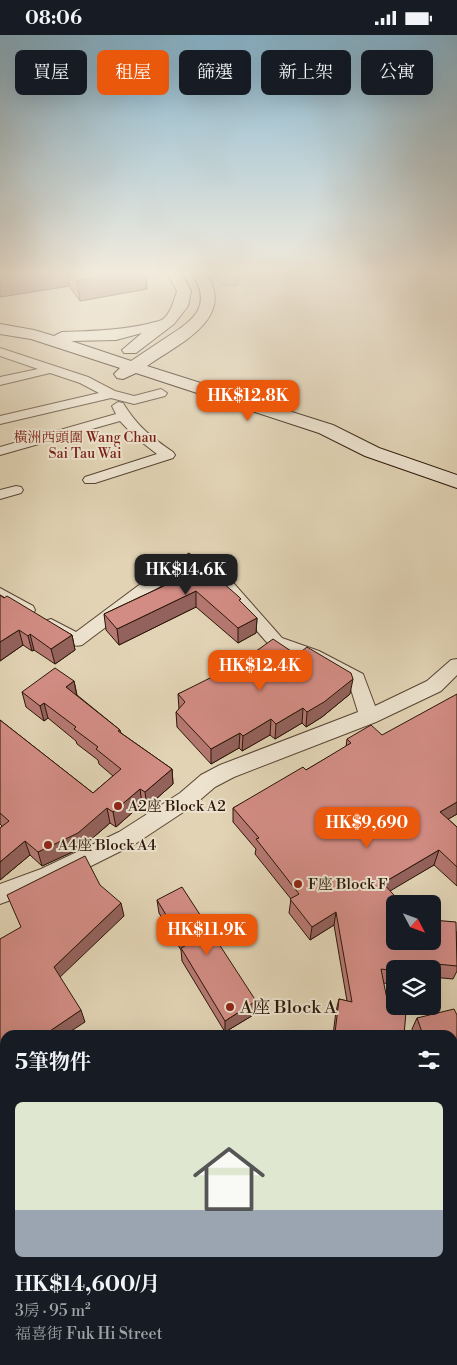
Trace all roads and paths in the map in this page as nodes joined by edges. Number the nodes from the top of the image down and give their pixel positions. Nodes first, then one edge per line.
1 (34, 335) edge
2 (36, 335) edge
3 (108, 335) edge
4 (152, 335) edge
5 (178, 335) edge
6 (1, 350) edge
7 (51, 369) junction
8 (115, 369) junction
9 (0, 381) edge
10 (161, 393) junction
11 (115, 395) junction
12 (123, 416) junction
13 (236, 419) dead end
14 (0, 420) edge
15 (320, 445) dead end
16 (0, 451) edge
17 (372, 452) junction
18 (90, 481) dead end
19 (457, 482) edge
20 (16, 491) dead end
21 (0, 495) edge
22 (0, 593) edge
23 (457, 665) edge
24 (370, 717) junction
25 (0, 894) edge

1 - 8 main road
2 - 3 main road
4 - 8 main road
5 - 8 main road
6 - 7 street
6 - 8 main road
7 - 9 street
7 - 11 street
8 - 10 main road
8 - 17 main road
10 - 11 street
10 - 13 main road
11 - 12 street
11 - 14 street
12 - 16 street
12 - 18 street
15 - 17 main road
17 - 19 main road
20 - 21 street
22 - 24 street
23 - 24 street
24 - 25 street

